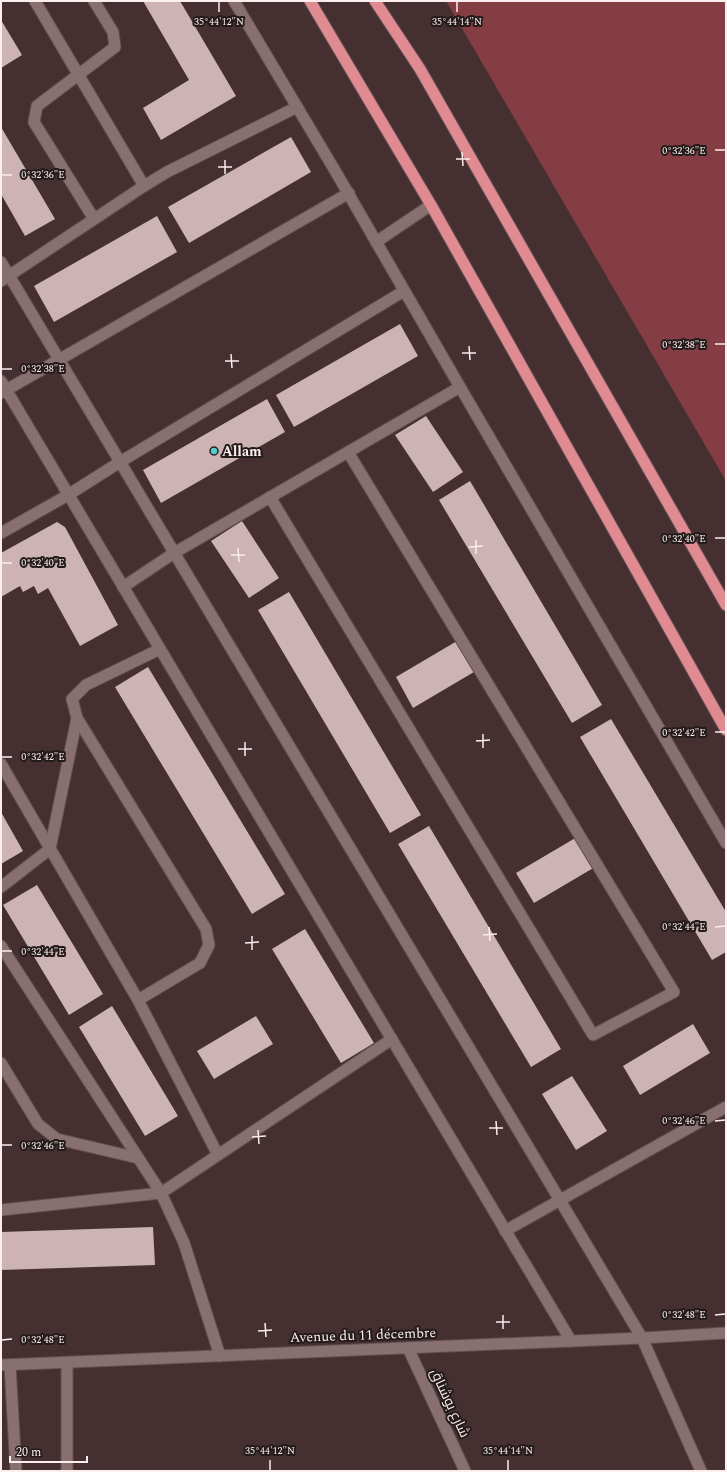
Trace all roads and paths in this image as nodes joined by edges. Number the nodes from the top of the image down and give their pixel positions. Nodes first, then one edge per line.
1 (35, 1) edge
2 (94, 1) edge
3 (234, 1) edge
4 (310, 1) edge
5 (375, 1) edge
6 (79, 75) junction
7 (297, 107) junction
8 (144, 186) junction
9 (349, 193) junction
10 (432, 205) junction
11 (94, 219) junction
12 (376, 242) junction
13 (1, 262) edge
14 (5, 278) edge
15 (404, 291) junction
16 (59, 360) junction
17 (460, 387) junction
18 (3, 388) edge
19 (348, 452) junction
20 (120, 462) junction
21 (68, 495) junction
22 (270, 497) junction
23 (1, 533) edge
24 (174, 553) junction
25 (123, 587) junction
26 (726, 605) edge
27 (160, 649) junction
28 (77, 718) junction
29 (726, 730) edge
30 (1, 764) edge
31 (726, 843) edge
32 (50, 849) junction
33 (1, 887) edge
34 (1, 946) edge
35 (138, 1000) junction
36 (392, 1039) junction
37 (1, 1063) edge
38 (726, 1107) edge
39 (218, 1155) junction
40 (138, 1158) junction
41 (161, 1193) junction
42 (560, 1200) junction
43 (1, 1210) edge
44 (506, 1231) junction
45 (726, 1333) edge
46 (642, 1338) junction
47 (571, 1341) junction
48 (408, 1348) junction
49 (220, 1356) junction
50 (66, 1363) junction
51 (5, 1365) edge
52 (16, 1471) edge
53 (67, 1471) edge
54 (465, 1471) edge
55 (701, 1471) edge

1 - 6 street
2 - 6 street
3 - 7 street
4 - 10 highway
5 - 26 highway
6 - 8 street
6 - 11 street
7 - 8 street
7 - 9 street
8 - 11 street
9 - 12 street
9 - 16 street
10 - 12 street
10 - 29 highway
11 - 14 street
12 - 15 street
13 - 14 street
14 - 16 street
15 - 17 street
15 - 20 street
16 - 18 street
16 - 20 street
17 - 19 street
17 - 31 street
18 - 21 street
19 - 22 street
19 - 22 street
20 - 21 street
20 - 24 street
21 - 23 street
21 - 25 street
22 - 24 street
24 - 25 street
24 - 42 street
25 - 27 street
27 - 28 street
27 - 36 street
28 - 32 street
28 - 35 street
30 - 32 street
32 - 33 street
32 - 35 street
34 - 40 street
35 - 39 street
36 - 39 street
36 - 44 street
37 - 40 street
38 - 42 street
39 - 41 street
40 - 41 street
41 - 43 street
41 - 49 street
42 - 44 street
42 - 46 street
44 - 47 street
45 - 46 street, Avenue du 11 décembre
46 - 47 street, Avenue du 11 décembre
46 - 55 street
47 - 48 street, Avenue du 11 décembre
48 - 49 street, Avenue du 11 décembre
48 - 54 street, شارع بوشناق
49 - 50 street, Avenue du 11 décembre
50 - 51 street, Avenue du 11 décembre
50 - 53 street
51 - 52 street

